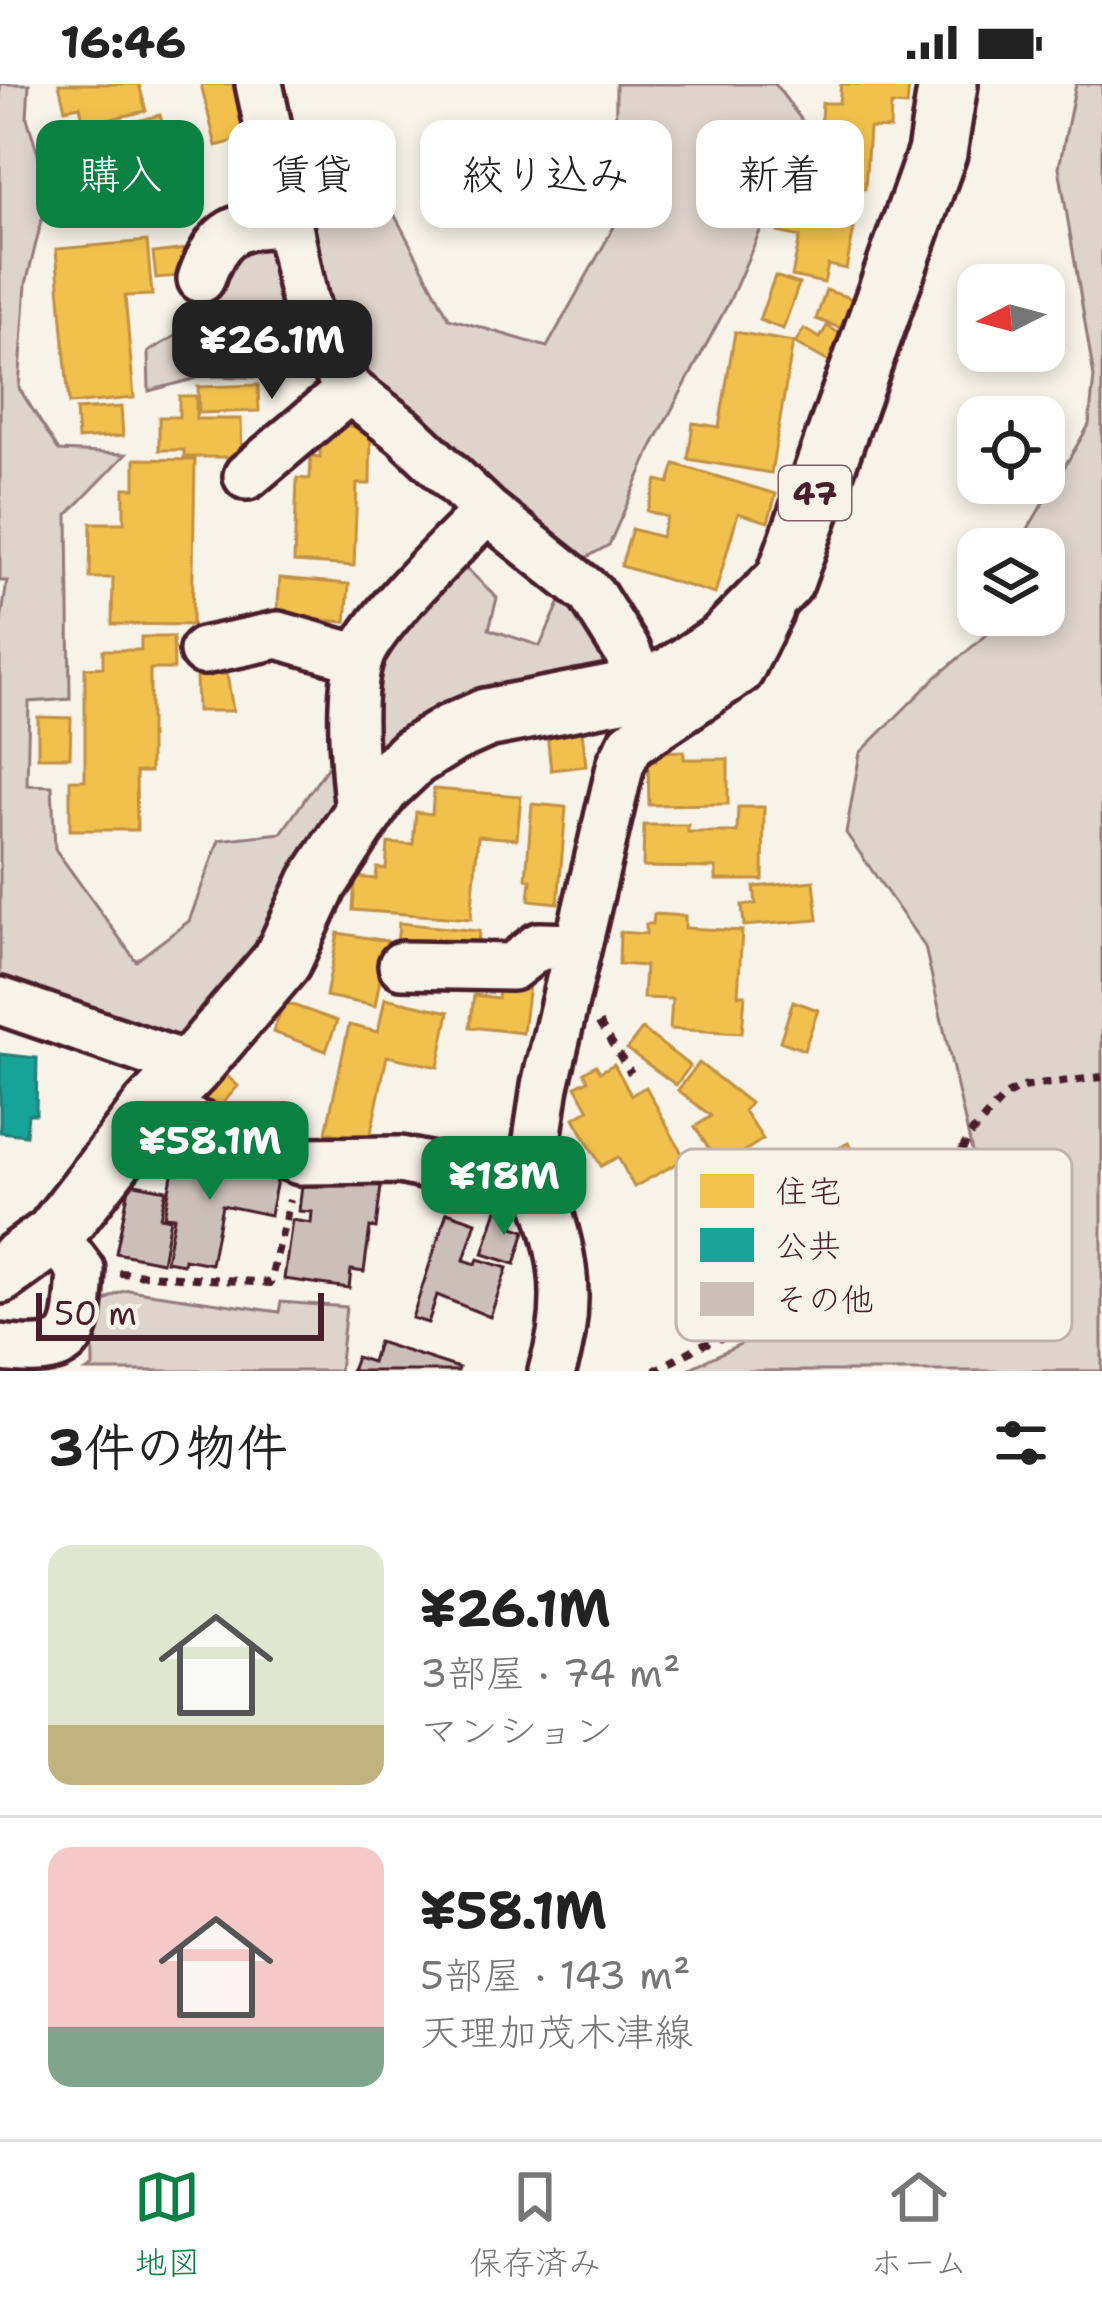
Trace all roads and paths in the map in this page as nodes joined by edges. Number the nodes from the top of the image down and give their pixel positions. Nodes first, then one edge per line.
1 (259, 84) edge
2 (948, 84) edge
3 (268, 120) edge
4 (240, 228) edge
5 (288, 228) edge
6 (201, 279) dead end
7 (349, 390) junction
8 (247, 476) dead end
9 (488, 511) junction
10 (784, 580) junction
11 (203, 651) dead end
12 (359, 658) junction
13 (642, 688) junction
14 (360, 820) junction
15 (576, 947) junction
16 (402, 964) dead end
17 (0, 1001) edge
18 (192, 1067) junction
19 (1102, 1077) edge
20 (152, 1108) junction
21 (963, 1149) edge
22 (300, 1161) junction
23 (532, 1167) junction
24 (68, 1252) junction
25 (0, 1274) edge
26 (713, 1341) edge
27 (0, 1348) edge
28 (552, 1371) edge
29 (654, 1371) edge

1 - 3 street
2 - 10 main road, 47
4 - 6 street
5 - 7 street
7 - 8 street
7 - 9 street
9 - 12 street
9 - 13 street
10 - 13 main road, 47
10 - 15 street
11 - 12 street
12 - 14 street
13 - 14 main road, 47
14 - 18 main road, 47
15 - 16 street
15 - 23 street
17 - 18 street
18 - 20 main road, 47
19 - 21 path
20 - 22 street
20 - 24 main road, 47
22 - 23 street
22 - 24 path
23 - 28 street
24 - 25 main road, 47
24 - 27 street
26 - 29 path

